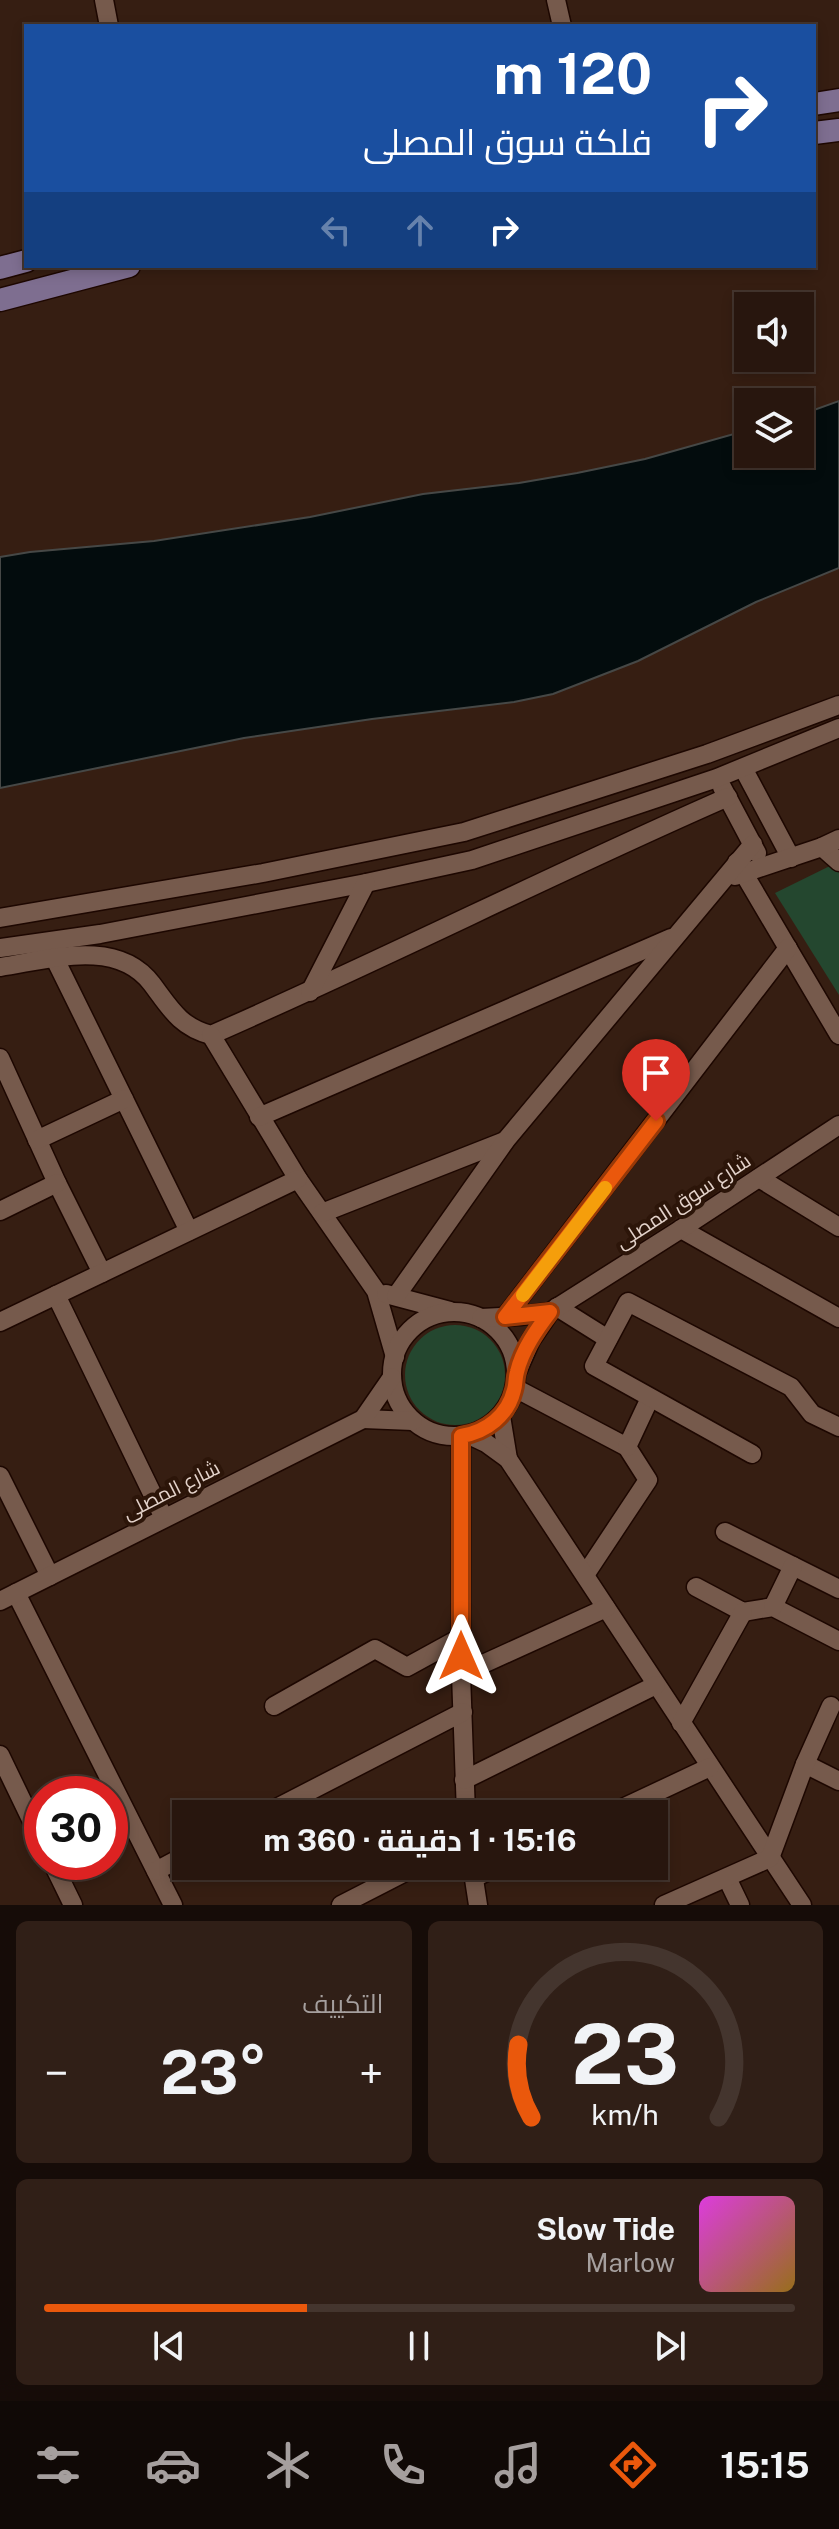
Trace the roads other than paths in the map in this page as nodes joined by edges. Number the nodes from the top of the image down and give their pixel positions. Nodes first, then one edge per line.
1 (104, 0) edge
2 (556, 0) edge
3 (109, 24) edge
4 (562, 24) edge
5 (839, 100) edge
6 (816, 104) edge
7 (839, 130) edge
8 (816, 133) edge
9 (24, 262) edge
10 (0, 268) edge
11 (121, 268) edge
12 (0, 300) edge
13 (839, 705) edge
14 (839, 728) edge
15 (743, 768) junction
16 (717, 778) junction
17 (728, 797) junction
18 (830, 843) edge
19 (753, 844) junction
20 (791, 858) junction
21 (839, 862) edge
22 (764, 866) junction
23 (740, 868) junction
24 (366, 883) junction
25 (0, 918) edge
26 (675, 936) junction
27 (0, 948) edge
28 (788, 948) junction
29 (55, 959) junction
30 (0, 967) edge
31 (310, 992) junction
32 (211, 1035) junction
33 (839, 1035) edge
34 (0, 1058) edge
35 (124, 1099) junction
36 (259, 1117) junction
37 (839, 1125) edge
38 (37, 1140) junction
39 (506, 1140) junction
40 (759, 1178) junction
41 (298, 1179) junction
42 (57, 1183) junction
43 (0, 1211) edge
44 (322, 1213) junction
45 (839, 1227) edge
46 (681, 1229) junction
47 (189, 1231) junction
48 (102, 1273) junction
49 (376, 1291) junction
50 (56, 1295) junction
51 (396, 1296) junction
52 (554, 1310) junction
53 (451, 1312) junction
54 (505, 1317) junction
55 (481, 1318) junction
56 (839, 1318) edge
57 (0, 1322) edge
58 (608, 1339) junction
59 (395, 1357) junction
60 (392, 1377) junction
61 (516, 1380) junction
62 (650, 1398) junction
63 (501, 1416) junction
64 (363, 1419) junction
65 (413, 1421) junction
66 (839, 1427) edge
67 (465, 1436) junction
68 (627, 1447) junction
69 (752, 1454) dead end
70 (508, 1459) junction
71 (0, 1476) edge
72 (164, 1518) junction
73 (725, 1532) dead end
74 (793, 1566) junction
75 (585, 1575) junction
76 (50, 1576) junction
77 (696, 1587) dead end
78 (839, 1589) edge
79 (8, 1597) edge
80 (773, 1607) junction
81 (606, 1608) junction
82 (743, 1612) junction
83 (460, 1638) junction
84 (839, 1641) edge
85 (461, 1674) junction
86 (656, 1685) junction
87 (274, 1706) dead end
88 (831, 1706) dead end
89 (463, 1712) junction
90 (681, 1723) junction
91 (0, 1755) edge
92 (805, 1764) junction
93 (710, 1767) junction
94 (464, 1780) junction
95 (839, 1781) edge
96 (292, 1800) edge
97 (465, 1800) edge
98 (640, 1800) edge
99 (24, 1805) edge
100 (770, 1858) junction
101 (172, 1862) edge
102 (156, 1871) junction
103 (727, 1878) junction
104 (61, 1880) edge
105 (390, 1880) edge
106 (474, 1880) edge
107 (73, 1905) edge
108 (173, 1905) edge
109 (341, 1905) edge
110 (478, 1905) edge
111 (664, 1905) edge
112 (740, 1905) edge
113 (802, 1905) edge

1 - 3 street
2 - 4 street
5 - 6 main road
7 - 8 main road
9 - 10 main road
11 - 12 main road
13 - 25 street
14 - 15 street
15 - 16 street
15 - 20 street
16 - 17 street
16 - 24 street
17 - 19 street
17 - 31 street
18 - 20 street
18 - 21 street
19 - 22 street
19 - 23 street
20 - 22 street
22 - 23 street
23 - 26 street
23 - 28 street
24 - 27 street
24 - 31 street
26 - 36 street
26 - 39 street
28 - 33 street
28 - 54 street
29 - 30 street
29 - 32 street
29 - 35 street
31 - 32 street
32 - 36 street
34 - 38 street
35 - 38 street
35 - 47 street
36 - 41 street
37 - 40 street, شارع سوق المصلى
38 - 42 street
39 - 44 street
39 - 51 street
40 - 45 street
40 - 46 street, شارع سوق المصلى
41 - 44 street
41 - 47 street
42 - 43 street
42 - 48 street
44 - 49 street
46 - 52 street, شارع سوق المصلى
46 - 56 street
47 - 48 street
48 - 50 street
49 - 51 street
49 - 59 street
50 - 57 street
50 - 72 street
51 - 53 street
52 - 54 street, شارع سوق المصلى
52 - 58 street
52 - 61 street, شارع سوق المصلى
53 - 55 street
53 - 59 street
54 - 55 street, شارع سوق المصلى
55 - 61 street
58 - 62 street
58 - 66 street
59 - 60 street
60 - 64 street, شارع المصلى
60 - 65 street
61 - 63 street
61 - 68 street
62 - 68 street
62 - 69 street
63 - 67 street
63 - 70 street
64 - 65 street, شارع المصلى
64 - 72 street, شارع المصلى
65 - 67 street
67 - 70 street
67 - 83 street
68 - 75 street
70 - 75 street
71 - 76 street
72 - 76 street, شارع المصلى
73 - 74 street
74 - 78 street
74 - 80 street
75 - 81 street
76 - 79 street, شارع المصلى
77 - 82 street
79 - 102 street
80 - 82 street
80 - 84 street
81 - 85 street
81 - 86 street
82 - 90 street
83 - 85 street
83 - 87 street
85 - 89 street
86 - 90 street
86 - 94 street
88 - 92 street
89 - 94 street
89 - 96 street
90 - 93 street
91 - 99 street
92 - 95 street
92 - 100 street
93 - 98 street
93 - 100 street
94 - 97 street
100 - 103 street
100 - 113 street
101 - 102 street
102 - 108 street
103 - 111 street
103 - 112 street
104 - 107 street
105 - 109 street
106 - 110 street

